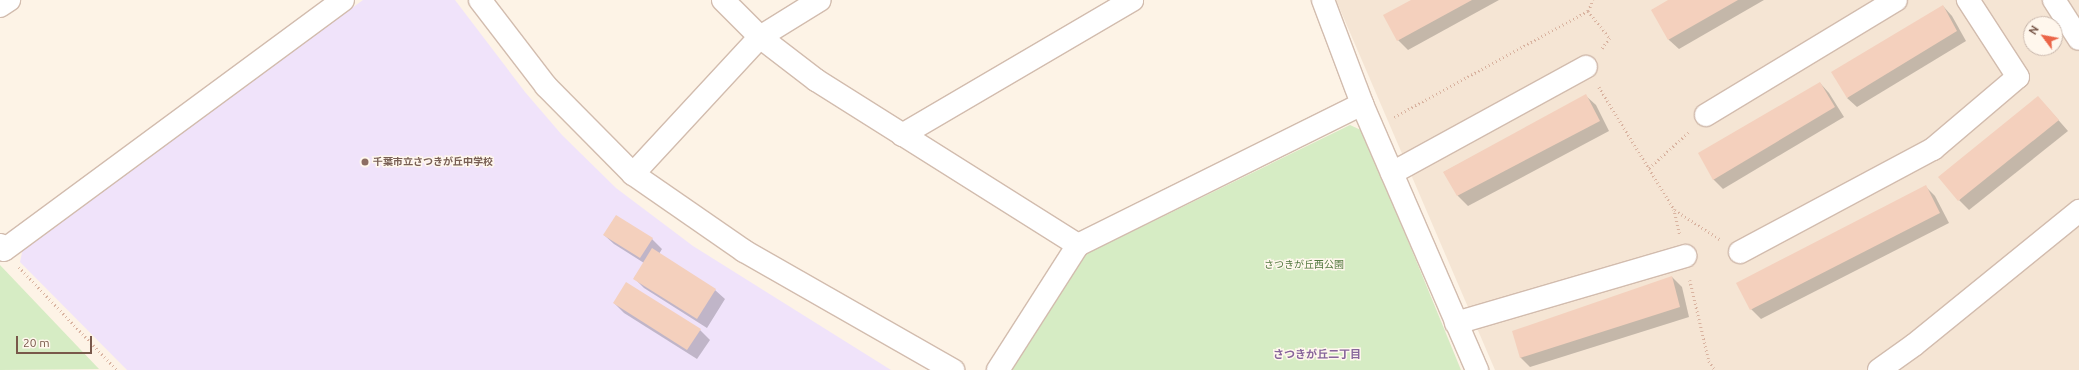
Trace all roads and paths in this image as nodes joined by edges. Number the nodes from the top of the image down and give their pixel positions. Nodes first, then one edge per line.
1 (9, 0) edge
2 (343, 0) edge
3 (480, 0) edge
4 (723, 0) edge
5 (820, 0) edge
6 (1132, 0) edge
7 (1323, 0) edge
8 (1593, 0) edge
9 (1896, 0) edge
10 (1968, 0) edge
11 (2054, 0) edge
12 (0, 6) edge
13 (1588, 11) junction
14 (760, 37) junction
15 (2079, 39) edge
16 (1586, 67) junction
17 (1362, 104) junction
18 (1706, 115) joint
19 (1373, 129) junction
20 (902, 135) junction
21 (1649, 168) junction
22 (1392, 173) junction
23 (633, 174) junction
24 (1674, 210) junction
25 (2079, 211) edge
26 (1078, 245) junction
27 (2, 247) edge
28 (1740, 252) joint
29 (1685, 256) junction
30 (1456, 323) junction
31 (117, 370) edge
32 (953, 370) edge
33 (998, 370) edge
34 (1477, 370) edge
35 (1715, 370) edge
36 (1879, 370) edge

1 - 12 street
2 - 27 street
3 - 23 street
4 - 14 street
5 - 14 street
6 - 20 street
7 - 17 street
8 - 13 path
9 - 18 street
10 - 28 street
11 - 15 street
13 - 16 path
13 - 19 path
14 - 20 street
14 - 23 street
16 - 21 path
16 - 22 street
17 - 19 street
17 - 26 street
18 - 21 path
19 - 22 street
20 - 26 street
21 - 24 path
22 - 30 street
23 - 32 street
24 - 28 path
24 - 29 path
25 - 36 street
26 - 33 street
27 - 31 path
29 - 30 street
29 - 35 path
30 - 34 street

